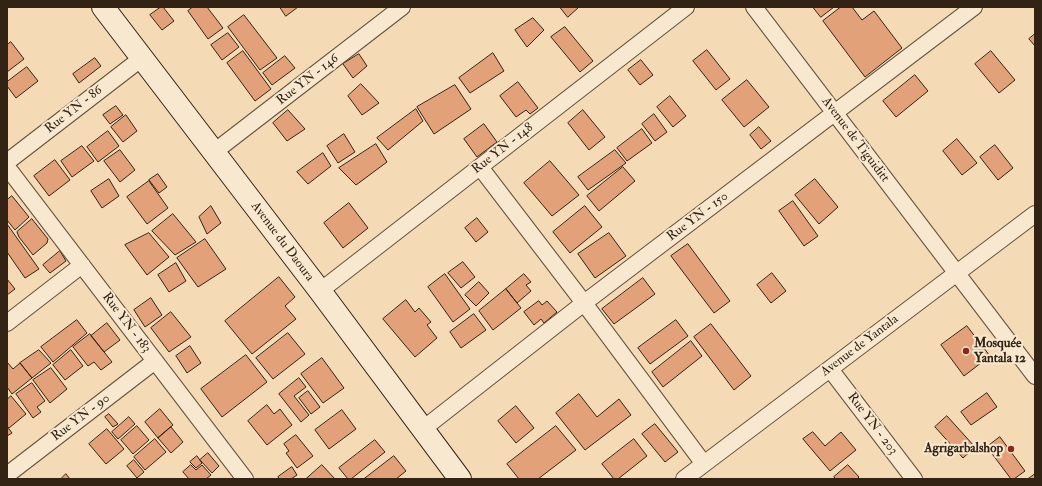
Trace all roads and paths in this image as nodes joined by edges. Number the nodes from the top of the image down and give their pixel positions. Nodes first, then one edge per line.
1 (103, 7) edge
2 (402, 7) edge
3 (686, 7) edge
4 (754, 7) edge
5 (974, 7) edge
6 (142, 58) junction
7 (835, 114) junction
8 (214, 152) junction
9 (7, 162) edge
10 (7, 167) edge
11 (480, 167) junction
12 (1035, 214) edge
13 (82, 265) junction
14 (957, 272) junction
15 (320, 291) junction
16 (584, 303) junction
17 (7, 323) edge
18 (155, 361) junction
19 (830, 369) junction
20 (1035, 376) edge
21 (422, 429) junction
22 (704, 464) junction
23 (7, 475) edge
24 (241, 477) edge
25 (460, 479) edge
26 (684, 479) edge
27 (914, 479) edge

1 - 6 street, Avenue du Daoura
2 - 8 street, Rue YN - 146
3 - 11 street, Rue YN - 148
4 - 7 street, Avenue de Tiguiditt
5 - 7 street, Rue YN - 150
6 - 8 street, Avenue du Daoura
6 - 9 street, Rue YN - 86
7 - 14 street, Avenue de Tiguiditt
7 - 16 street, Rue YN - 150
8 - 15 street, Avenue du Daoura
10 - 13 street, Rue YN - 183
11 - 15 street, Rue YN - 148
11 - 16 street
12 - 14 street, Avenue de Yantala
13 - 17 street
13 - 18 street, Rue YN - 183
14 - 19 street, Avenue de Yantala
14 - 20 street, Avenue de Tiguiditt
15 - 21 street, Avenue du Daoura
16 - 21 street, Rue YN - 150
16 - 22 street
18 - 23 street, Rue YN - 90
18 - 24 street, Rue YN - 183
19 - 22 street, Avenue de Yantala
19 - 27 street, Rue YN - 203
21 - 25 street, Avenue du Daoura
22 - 26 street, Avenue de Yantala

